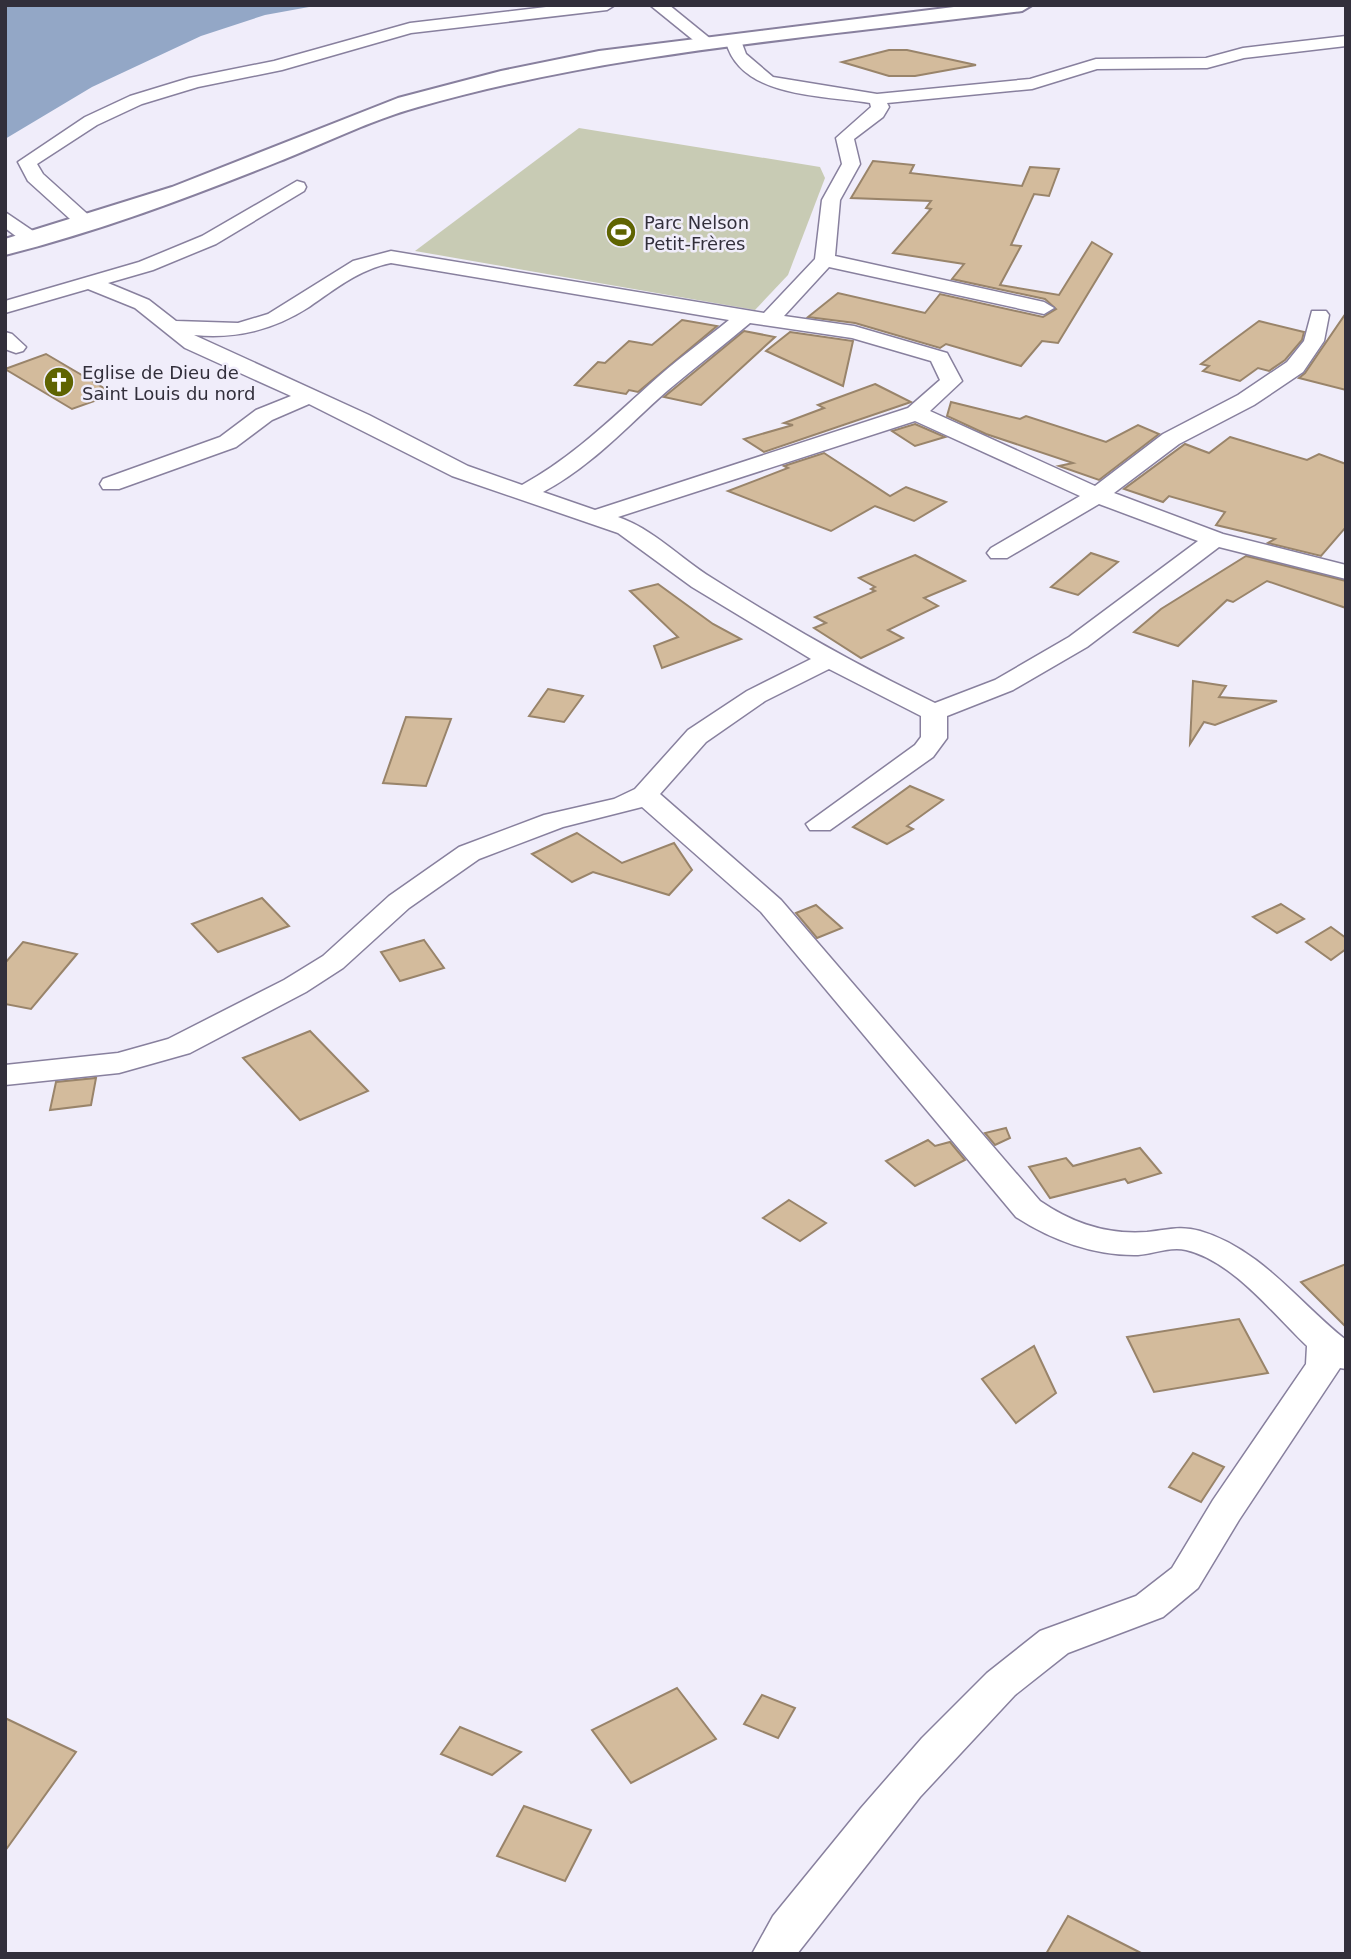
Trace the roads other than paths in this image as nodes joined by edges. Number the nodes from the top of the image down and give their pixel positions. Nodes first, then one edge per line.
1 (607, 5) edge
2 (658, 5) edge
3 (1022, 5) edge
4 (1346, 41) edge
5 (734, 42) junction
6 (709, 44) junction
7 (877, 99) junction
8 (297, 187) dead end
9 (5, 218) edge
10 (87, 224) junction
11 (32, 239) junction
12 (5, 247) edge
13 (825, 260) junction
14 (92, 284) junction
15 (5, 307) edge
16 (1044, 308) dead end
17 (1320, 315) dead end
18 (745, 317) junction
19 (769, 320) junction
20 (168, 326) junction
21 (5, 338) edge
22 (5, 350) edge
23 (308, 397) junction
24 (915, 413) junction
25 (111, 484) dead end
26 (525, 492) junction
27 (1097, 495) junction
28 (598, 516) junction
29 (1215, 539) junction
30 (999, 552) dead end
31 (1344, 569) edge
32 (832, 658) junction
33 (934, 712) junction
34 (645, 795) junction
35 (820, 824) dead end
36 (5, 1075) edge
37 (1335, 1351) edge
38 (774, 1954) edge

1 - 10 street
2 - 6 street
3 - 5 main road
4 - 7 street
5 - 6 main road
5 - 7 street
6 - 10 main road
7 - 13 street
8 - 14 street
9 - 11 street
10 - 11 main road
11 - 12 main road
13 - 16 street
13 - 19 street
14 - 15 street
14 - 20 street
17 - 27 street
18 - 19 street
18 - 20 street
18 - 26 street
19 - 24 street
20 - 23 street
21 - 22 street
23 - 25 street
23 - 26 street
24 - 27 street
24 - 28 street
26 - 28 street
27 - 29 street
27 - 30 street
28 - 32 street
29 - 31 street
29 - 33 street
32 - 33 street
32 - 34 street
33 - 35 street
34 - 36 street
34 - 37 street
37 - 38 street

